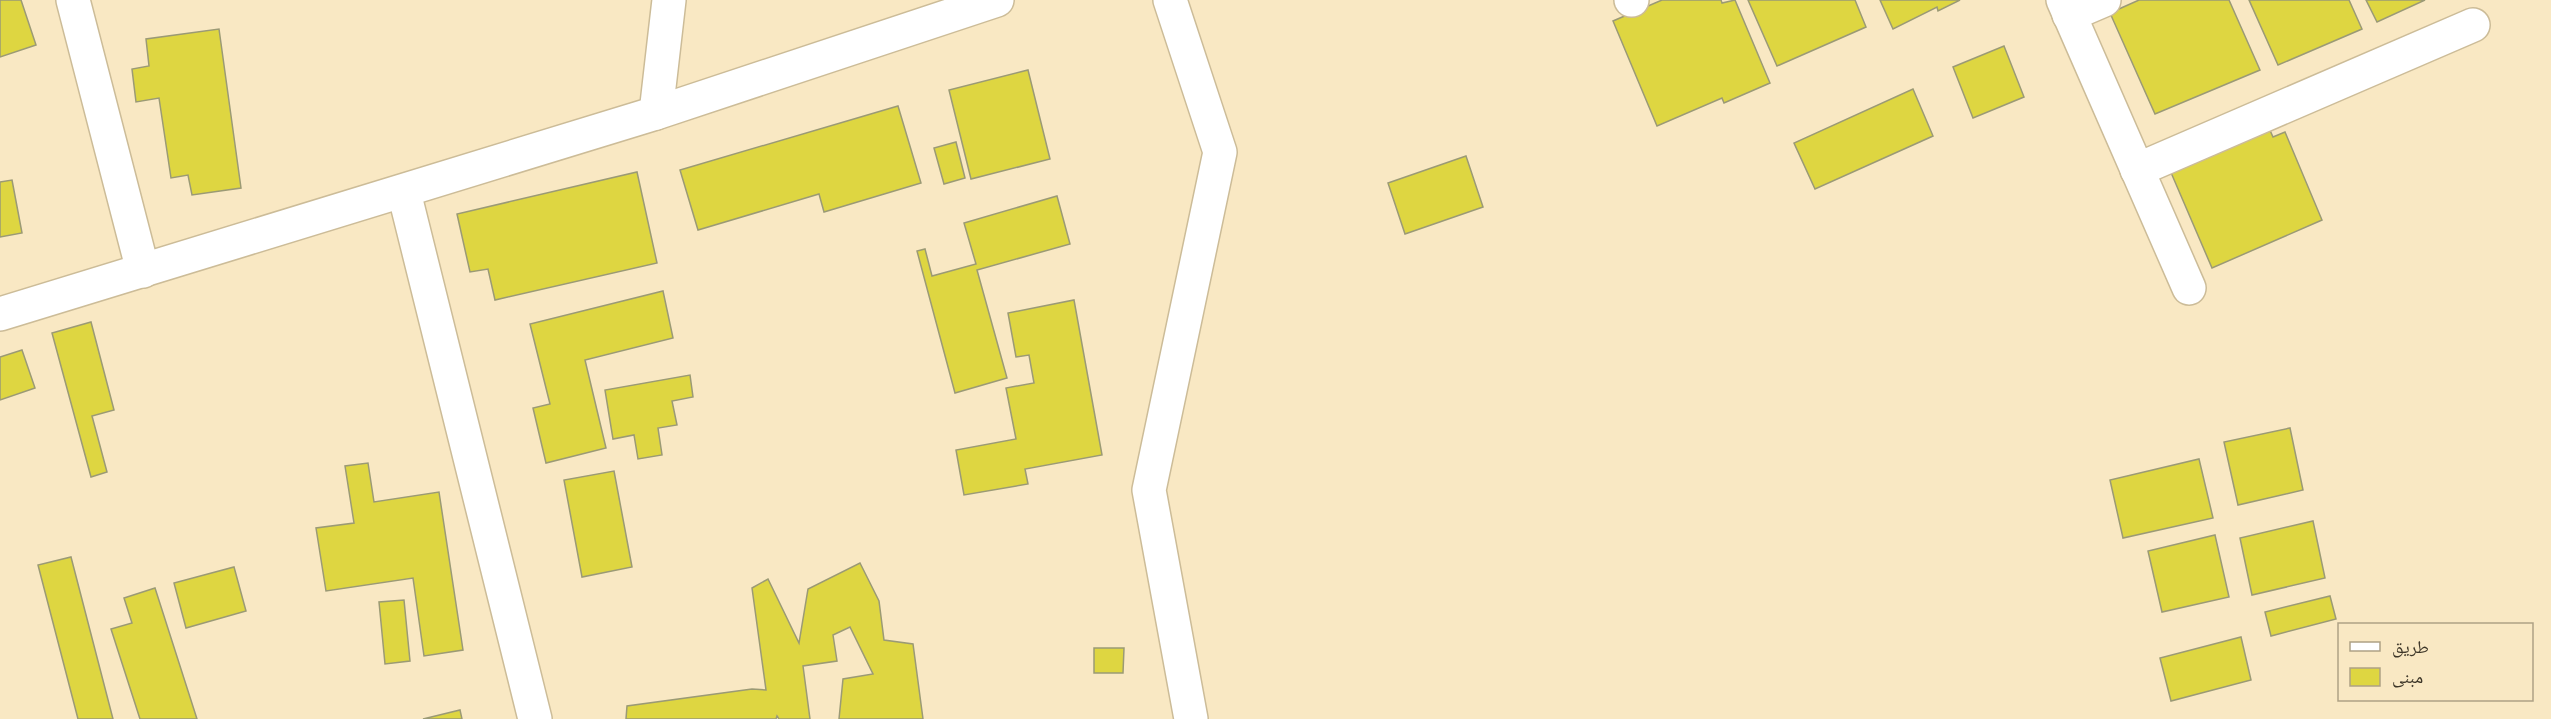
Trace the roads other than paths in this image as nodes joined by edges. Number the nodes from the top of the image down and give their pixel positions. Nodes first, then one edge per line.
1 (73, 0) edge
2 (669, 0) edge
3 (997, 0) edge
4 (1170, 0) edge
5 (2104, 0) edge
6 (2066, 7) edge
7 (2473, 25) dead end
8 (656, 113) junction
9 (2137, 170) junction
10 (404, 192) junction
11 (143, 272) junction
12 (2188, 288) dead end
13 (0, 314) edge
14 (536, 719) edge
15 (1191, 719) edge

1 - 11 street
2 - 8 street
3 - 8 street
4 - 15 street
5 - 6 street
6 - 9 street
7 - 9 street
8 - 10 street
9 - 12 street
10 - 11 street
10 - 14 street
11 - 13 street

